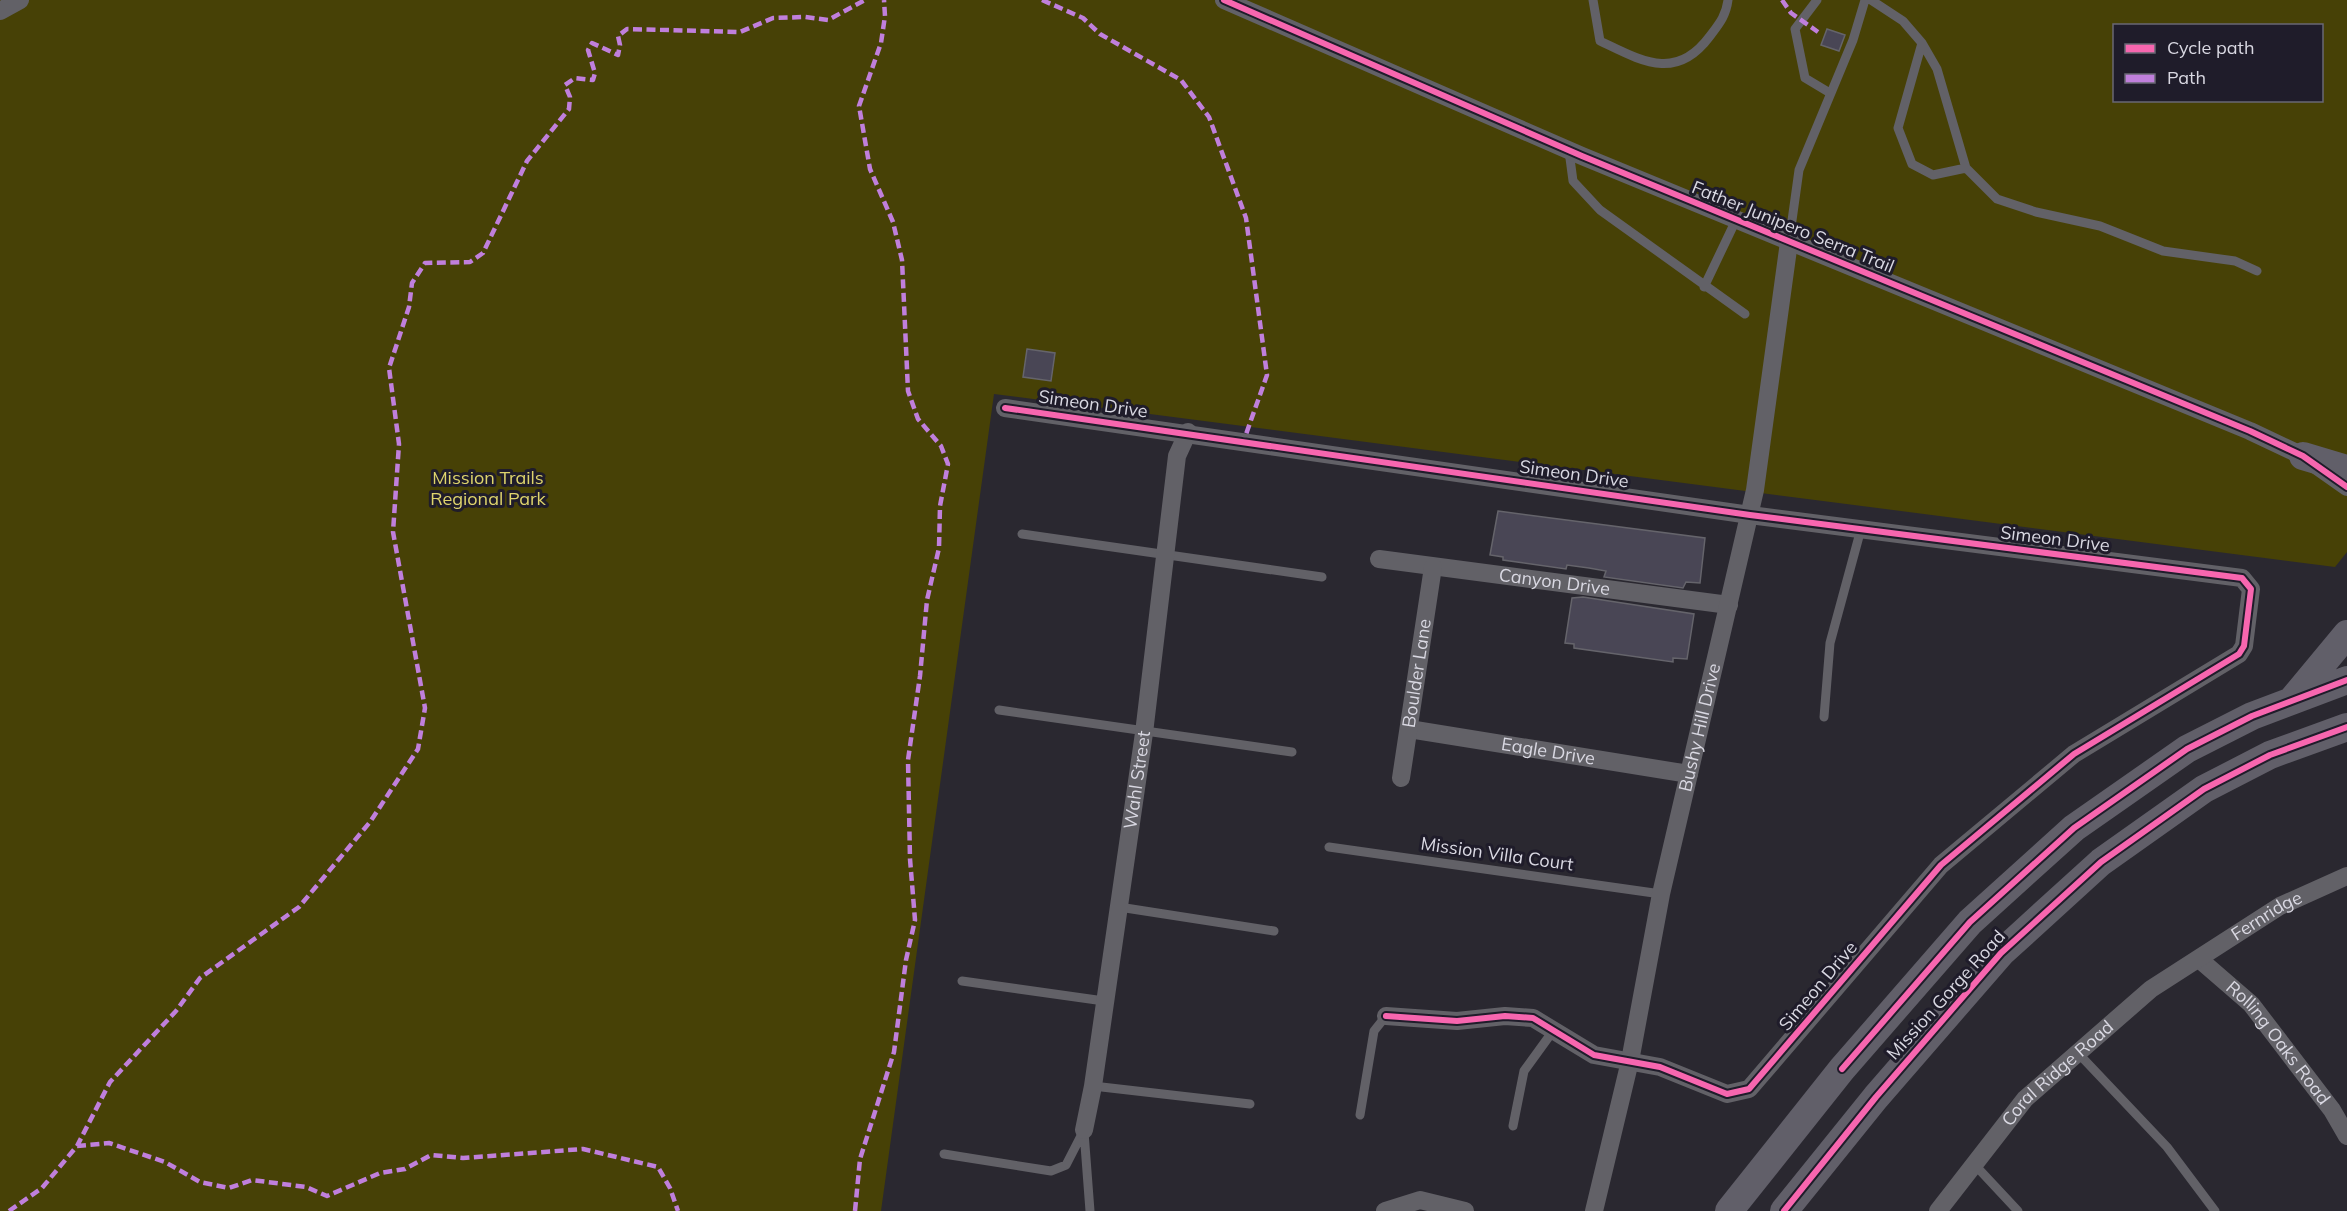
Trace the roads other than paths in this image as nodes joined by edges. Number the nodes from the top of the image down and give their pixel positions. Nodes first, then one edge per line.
1 (20, 0) edge
2 (1224, 0) edge
3 (1593, 0) edge
4 (1728, 0) edge
5 (1817, 0) edge
6 (1865, 0) edge
7 (1871, 0) edge
8 (0, 11) edge
9 (1923, 43) junction
10 (1830, 93) junction
11 (1569, 150) junction
12 (1966, 168) junction
13 (1736, 220) junction
14 (1789, 242) junction
15 (2257, 271) dead end
16 (1704, 287) junction
17 (1745, 314) dead end
18 (1005, 408) dead end
19 (1188, 432) junction
20 (2303, 456) junction
21 (2347, 469) edge
22 (2347, 487) edge
23 (1750, 515) junction
24 (1860, 529) junction
25 (1022, 534) dead end
26 (1164, 555) junction
27 (1379, 559) dead end
28 (1433, 567) junction
29 (1322, 577) dead end
30 (1729, 605) junction
31 (2347, 634) edge
32 (2347, 680) edge
33 (2292, 701) junction
34 (999, 711) dead end
35 (1824, 717) dead end
36 (2347, 727) edge
37 (1408, 729) junction
38 (1144, 733) junction
39 (1292, 752) dead end
40 (1689, 774) junction
41 (1401, 778) dead end
42 (1329, 847) dead end
43 (2344, 881) edge
44 (1661, 894) junction
45 (1119, 907) junction
46 (1274, 930) dead end
47 (2199, 959) junction
48 (962, 981) dead end
49 (1104, 1001) junction
50 (1386, 1016) joint
51 (1553, 1031) junction
52 (2077, 1052) junction
53 (1630, 1061) junction
54 (1093, 1086) junction
55 (1250, 1104) dead end
56 (1360, 1115) dead end
57 (1513, 1126) dead end
58 (1084, 1130) junction
59 (2347, 1136) edge
60 (944, 1154) dead end
61 (1975, 1165) junction
62 (1090, 1211) edge
63 (1385, 1211) edge
64 (1465, 1211) edge
65 (1594, 1211) edge
66 (1729, 1211) edge
67 (1784, 1211) edge
68 (1938, 1211) edge
69 (2018, 1211) edge
70 (2215, 1211) edge

1 - 8 street
2 - 11 street, Father Junipero Serra Trail
3 - 4 lane
5 - 10 lane
6 - 10 lane
7 - 9 lane
9 - 12 lane
9 - 12 lane
10 - 14 lane
11 - 13 street, Father Junipero Serra Trail
11 - 16 lane
12 - 15 lane
13 - 14 street, Father Junipero Serra Trail
13 - 16 lane
14 - 20 street, Father Junipero Serra Trail
14 - 23 street, Bushy Hill Drive
16 - 17 lane
18 - 19 street, Simeon Drive
19 - 23 street, Simeon Drive
19 - 26 street, Wahl Street
20 - 21 main road
20 - 22 street, Father Junipero Serra Trail
23 - 24 street, Simeon Drive
23 - 30 street, Bushy Hill Drive
24 - 35 lane
24 - 53 street, Simeon Drive
25 - 26 lane
26 - 29 lane
26 - 38 street, Wahl Street
27 - 28 street, Canyon Drive
28 - 30 street, Canyon Drive
28 - 37 street, Boulder Lane
30 - 40 street, Bushy Hill Drive
31 - 33 main road
32 - 33 main road, Mission Gorge Road
33 - 66 main road, Mission Gorge Road
34 - 38 lane
36 - 67 main road, Mission Gorge Road
37 - 40 street, Eagle Drive
37 - 41 street, Boulder Lane
38 - 39 lane
38 - 45 street, Wahl Street
40 - 44 street, Bushy Hill Drive
42 - 44 lane, Mission Villa Court
43 - 47 street, Fernridge
44 - 53 street, Bushy Hill Drive
45 - 46 lane
45 - 49 street, Wahl Street
47 - 52 street, Coral Ridge Road
47 - 59 street, Rolling Oaks Road
48 - 49 lane
49 - 54 street, Wahl Street
50 - 51 street
50 - 56 lane
51 - 53 street
51 - 57 lane
52 - 61 street, Coral Ridge Road
52 - 70 lane
53 - 65 street, Bushy Hill Drive
54 - 55 lane
54 - 58 street, Wahl Street
58 - 60 lane
58 - 62 lane
61 - 68 street, Coral Ridge Road
61 - 69 lane
63 - 64 street

